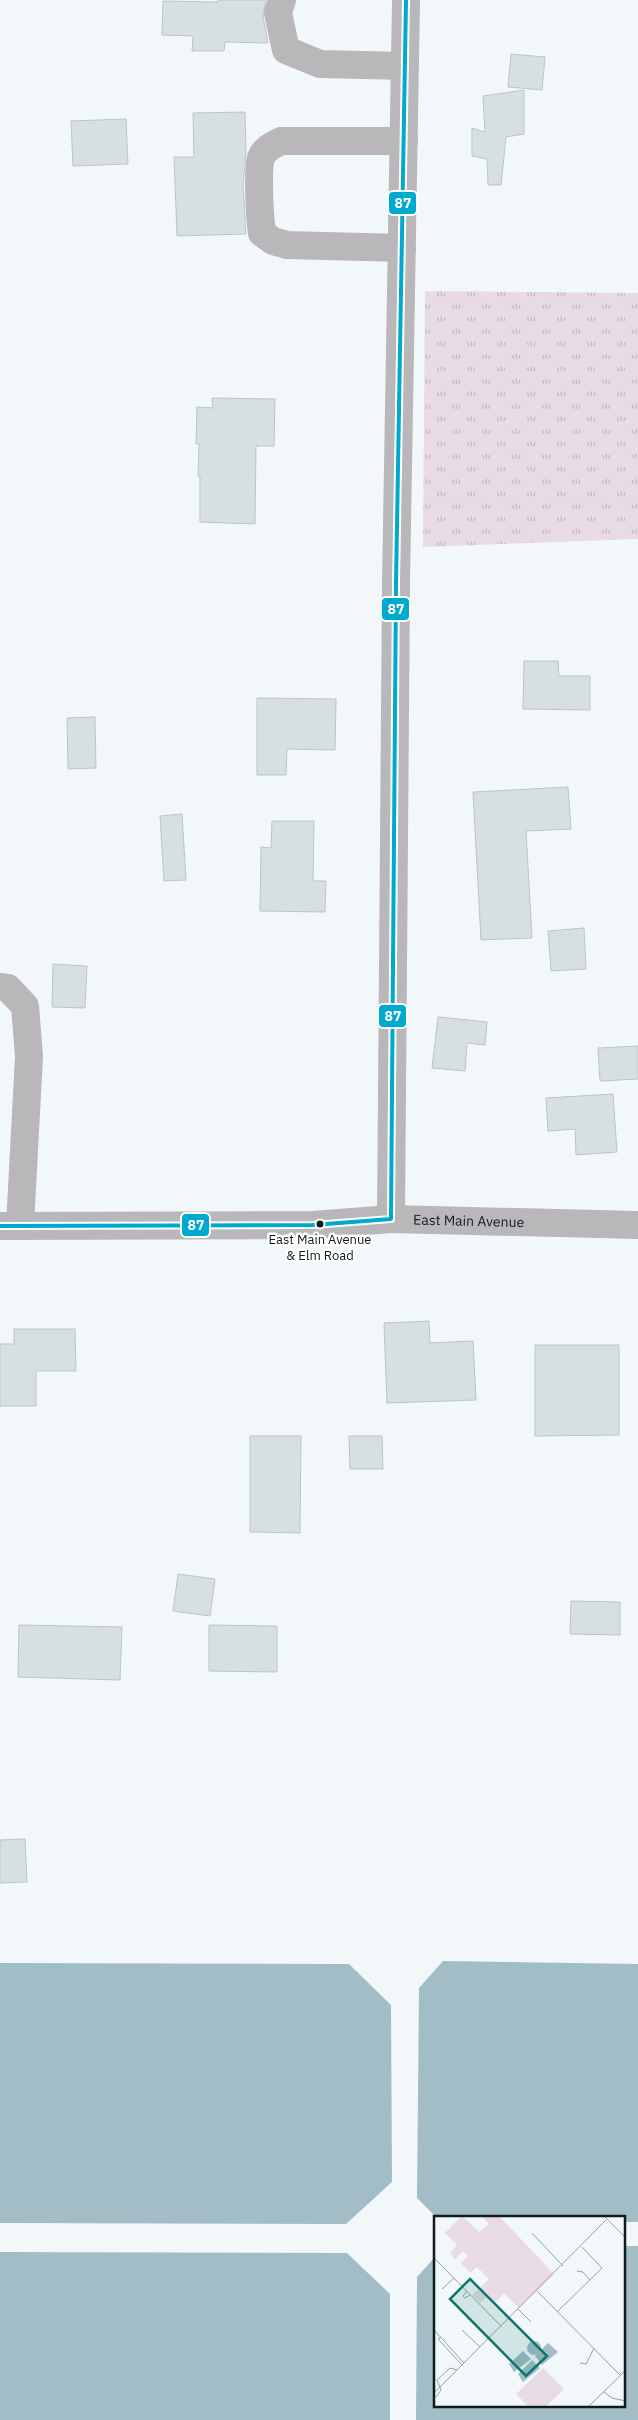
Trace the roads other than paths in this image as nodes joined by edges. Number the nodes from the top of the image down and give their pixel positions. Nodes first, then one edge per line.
1 (282, 0) edge
2 (406, 0) edge
3 (405, 66) junction
4 (404, 141) junction
5 (402, 248) junction
6 (0, 987) edge
7 (391, 1219) junction
8 (638, 1225) edge
9 (10, 1226) edge

1 - 3 street
2 - 3 street
3 - 4 street
4 - 5 street
4 - 5 street
5 - 7 street
6 - 9 street
7 - 8 street, East Main Avenue
7 - 9 street, East Main Avenue

